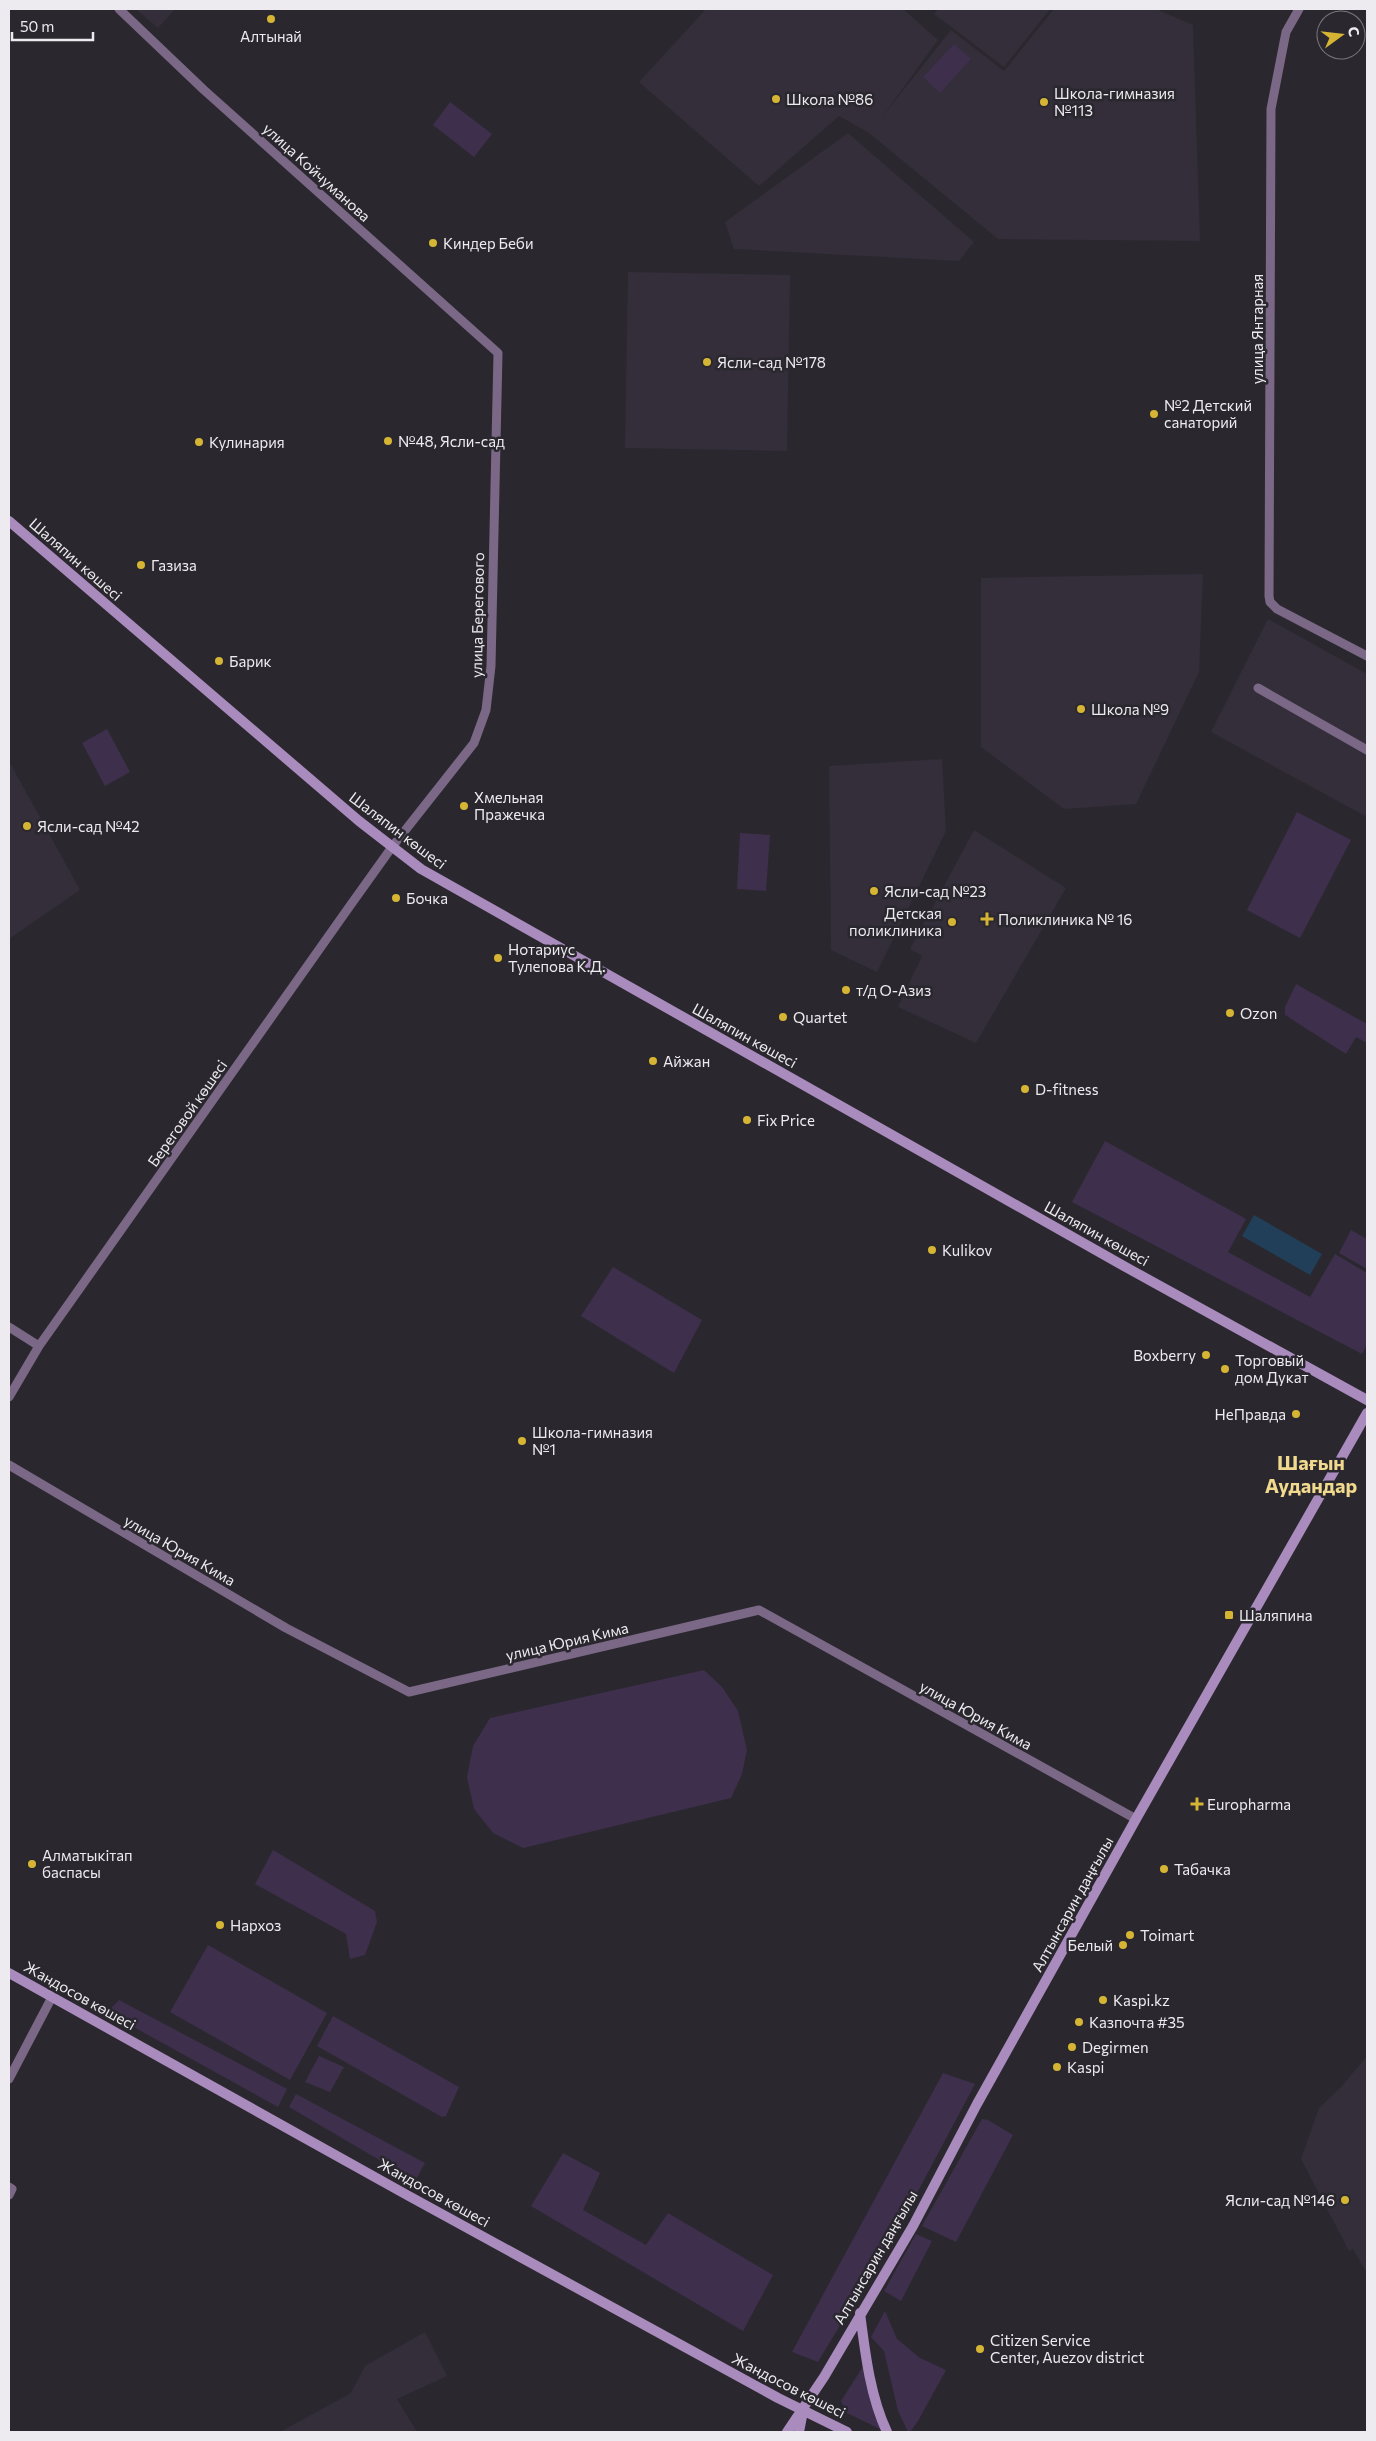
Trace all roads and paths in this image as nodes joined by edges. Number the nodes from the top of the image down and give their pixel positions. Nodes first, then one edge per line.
1 (119, 9) edge
2 (1299, 9) edge
3 (498, 353) joint
4 (9, 521) edge
5 (1367, 656) edge
6 (1258, 688) dead end
7 (1367, 750) edge
8 (392, 847) junction
9 (9, 1327) edge
10 (38, 1346) junction
11 (9, 1397) edge
12 (1367, 1400) edge
13 (1367, 1413) edge
14 (9, 1465) edge
15 (1136, 1819) junction
16 (9, 1972) edge
17 (52, 1997) junction
18 (9, 2079) edge
19 (9, 2187) edge
20 (9, 2195) edge
21 (860, 2313) junction
22 (804, 2409) junction
23 (787, 2432) edge
24 (800, 2432) edge
25 (848, 2432) edge
26 (887, 2432) edge

1 - 3 street, улица Койчуманова
2 - 5 street, улица Янтарная
3 - 8 street, улица Берегового
4 - 8 main road, Шаляпин көшесі
6 - 7 street
8 - 10 street, Береговой көшесі
8 - 12 main road, Шаляпин көшесі
9 - 10 street
10 - 11 street, Береговой көшесі
13 - 15 main road, Алтынсарин даңғылы
14 - 15 street, улица Юрия Кима
15 - 21 main road, Алтынсарин даңғылы
16 - 17 main road, Жандосов көшесі
17 - 18 street
17 - 22 main road, Жандосов көшесі
19 - 20 street
21 - 22 main road, Алтынсарин даңғылы
21 - 26 main road
22 - 23 main road
22 - 24 main road
22 - 25 main road, Жандосов көшесі

